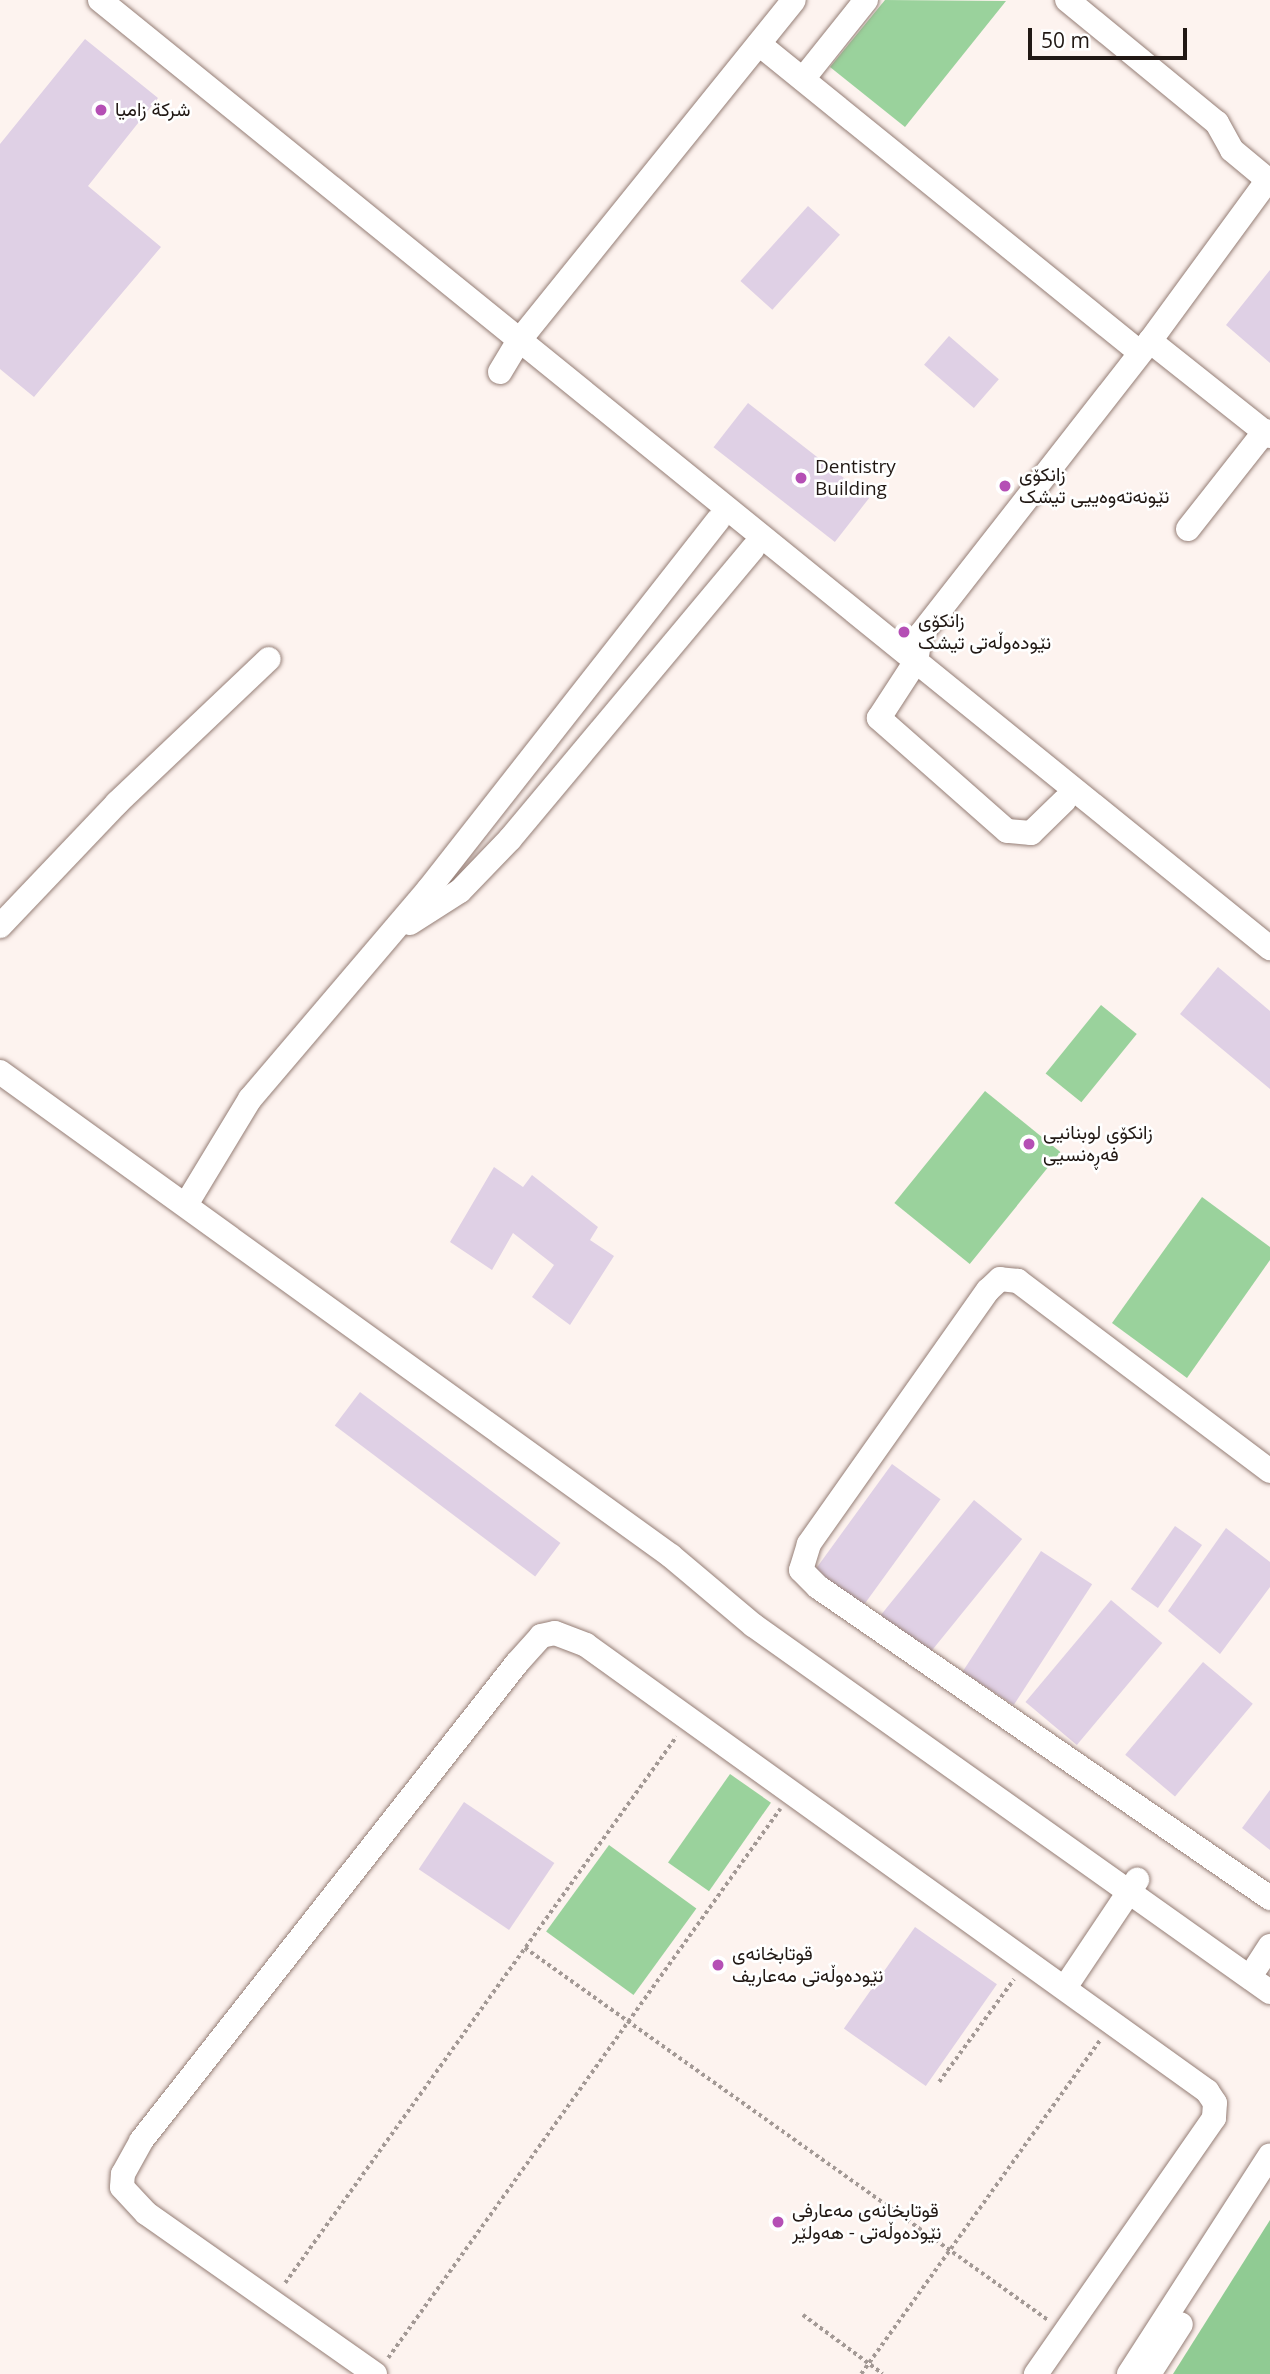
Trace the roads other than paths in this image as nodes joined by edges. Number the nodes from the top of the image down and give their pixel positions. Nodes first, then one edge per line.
1 (100, 0) edge
2 (794, 0) edge
3 (866, 0) edge
4 (1067, 0) edge
5 (758, 44) junction
6 (803, 79) junction
7 (518, 342) junction
8 (1144, 346) junction
9 (500, 372) dead end
10 (1267, 433) edge
11 (718, 520) junction
12 (1188, 529) dead end
13 (753, 548) junction
14 (269, 659) dead end
15 (911, 668) junction
16 (1064, 801) junction
17 (0, 926) edge
18 (393, 932) junction
19 (1270, 948) edge
20 (1270, 968) edge
21 (0, 1072) edge
22 (187, 1203) junction
23 (1270, 1471) edge
24 (1133, 1886) junction
25 (1270, 1898) edge
26 (1266, 1962) edge
27 (1066, 1986) junction
28 (1270, 1992) edge
29 (1270, 2155) edge
30 (1270, 2184) edge
31 (379, 2369) edge
32 (1037, 2374) edge
33 (1129, 2374) edge
34 (1150, 2374) edge

1 - 7 street
2 - 5 street
3 - 6 street
4 - 8 street
5 - 6 street
5 - 7 street
6 - 8 street
7 - 9 street
7 - 11 street
7 - 15 street
8 - 10 street
8 - 15 street
10 - 12 street
11 - 13 street
11 - 18 street
13 - 15 street
13 - 18 street
14 - 17 street
15 - 16 street
15 - 16 street
15 - 19 street
16 - 20 street
18 - 22 street
21 - 22 street
22 - 24 street
23 - 25 street
24 - 26 street
24 - 27 street
24 - 28 street
27 - 31 street
27 - 32 street
29 - 33 street
30 - 34 street

